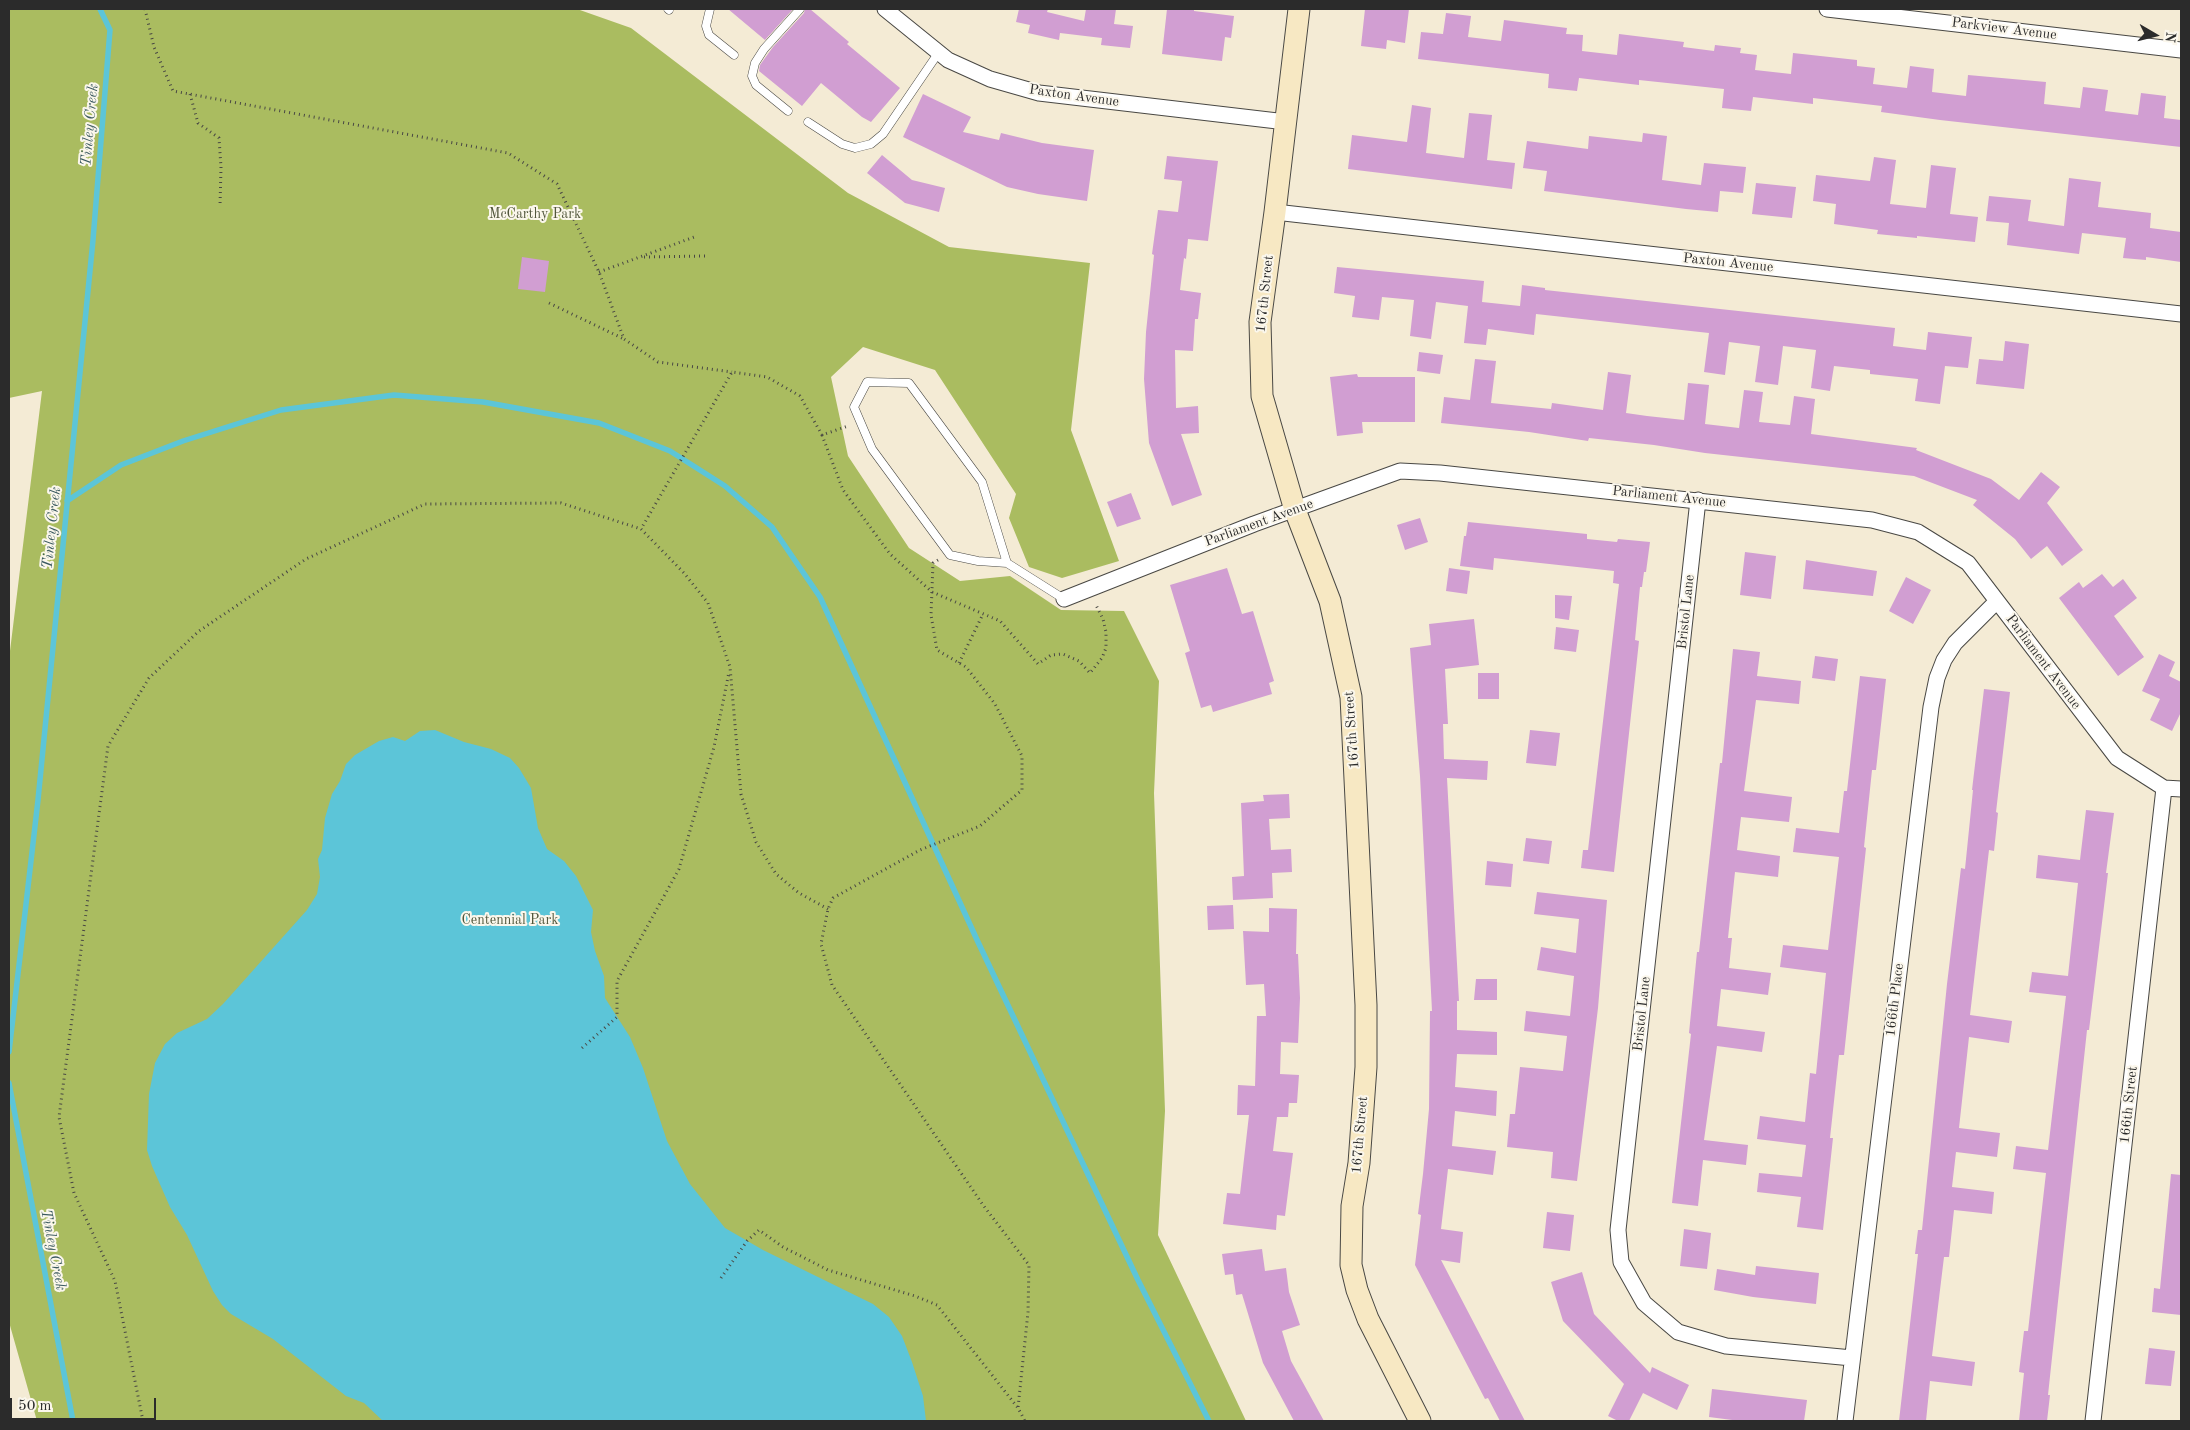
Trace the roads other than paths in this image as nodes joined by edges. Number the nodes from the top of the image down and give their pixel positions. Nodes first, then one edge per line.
1 (710, 9) edge
2 (800, 9) edge
3 (885, 9) edge
4 (1299, 9) edge
5 (1827, 9) edge
6 (2181, 50) edge
7 (939, 52) junction
8 (734, 55) dead end
9 (788, 112) dead end
10 (808, 122) dead end
11 (1286, 122) junction
12 (1275, 212) junction
13 (2181, 314) edge
14 (1698, 500) junction
15 (1295, 510) junction
16 (1006, 563) junction
17 (1064, 599) joint
18 (1997, 602) junction
19 (2164, 788) junction
20 (2181, 789) edge
21 (1852, 1358) junction
22 (1420, 1421) edge
23 (1845, 1421) edge
24 (2093, 1421) edge

1 - 8 lane
2 - 9 lane
3 - 7 street, Paxton Avenue
4 - 11 street, 167th Street
5 - 6 street, Parkview Avenue
7 - 10 lane
7 - 11 street, Paxton Avenue
11 - 12 street, 167th Street
12 - 13 street, Paxton Avenue
12 - 15 street, 167th Street
14 - 15 street, Parliament Avenue
14 - 18 street, Parliament Avenue
14 - 21 street, Bristol Lane
15 - 17 street, Parliament Avenue
15 - 22 street, 167th Street
16 - 16 lane
16 - 17 lane
18 - 19 street, Parliament Avenue
18 - 21 street, 166th Place
19 - 20 street, Parliament Avenue
19 - 24 street, 166th Street
21 - 23 street, 166th Place

